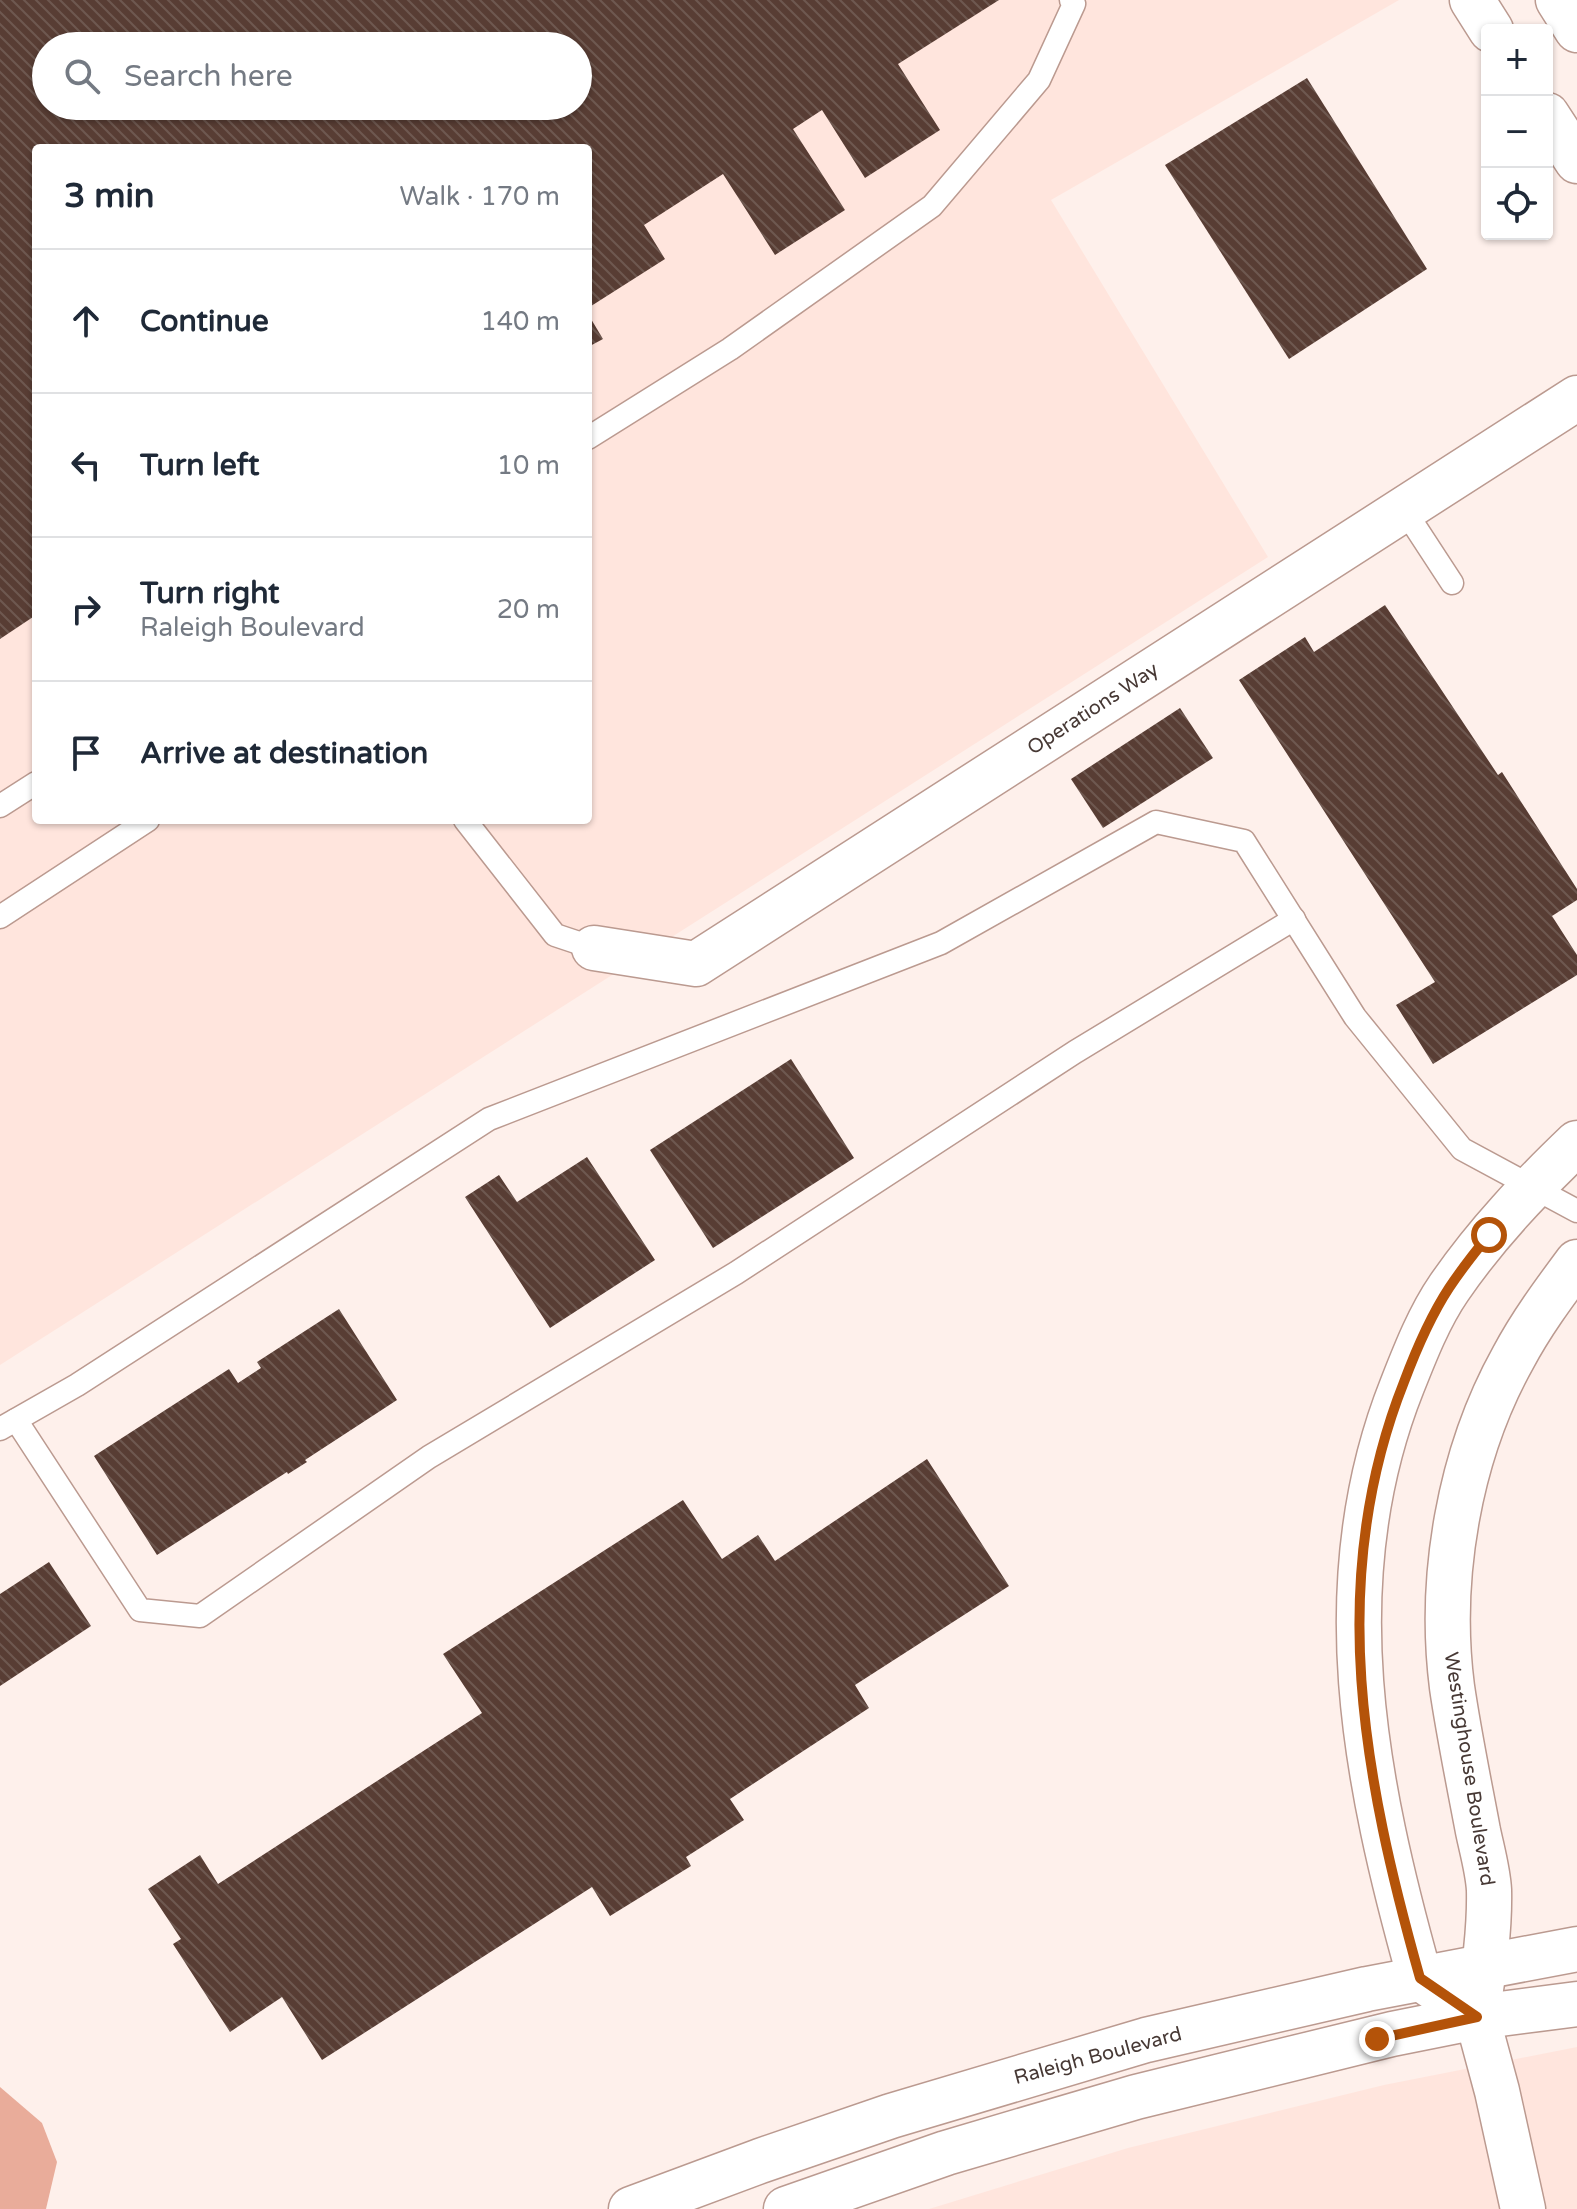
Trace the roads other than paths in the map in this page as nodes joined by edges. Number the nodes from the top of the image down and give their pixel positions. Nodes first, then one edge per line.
1 (1071, 0) edge
2 (1472, 0) edge
3 (1558, 0) edge
4 (1487, 24) edge
5 (1577, 30) edge
6 (1553, 124) edge
7 (1577, 161) edge
8 (1577, 398) edge
9 (592, 435) edge
10 (1403, 508) junction
11 (1452, 583) dead end
12 (32, 786) edge
13 (0, 806) edge
14 (142, 824) edge
15 (468, 824) edge
16 (0, 917) edge
17 (1294, 919) junction
18 (594, 948) joint
19 (1577, 1143) edge
20 (1531, 1187) junction
21 (1577, 1211) edge
22 (1577, 1262) edge
23 (8, 1424) edge
24 (1577, 1949) edge
25 (1485, 1966) junction
26 (1420, 1978) junction
27 (1577, 2004) edge
28 (1477, 2017) junction
29 (631, 2209) edge
30 (786, 2209) edge
31 (1523, 2209) edge

1 - 9 lane
2 - 4 street
3 - 5 street
6 - 7 street
8 - 10 street, Operations Way
10 - 11 lane
10 - 18 street, Operations Way
12 - 13 lane
14 - 16 lane
15 - 18 lane
17 - 20 lane
17 - 23 lane
17 - 23 lane
19 - 20 street
20 - 21 lane
20 - 26 street
22 - 25 street, Westinghouse Boulevard
24 - 25 street, Raleigh Boulevard
25 - 26 street, Raleigh Boulevard
25 - 28 street, Westinghouse Boulevard
26 - 28 street
26 - 29 street, Raleigh Boulevard
27 - 28 street
28 - 30 street
28 - 31 street, Westinghouse Boulevard

